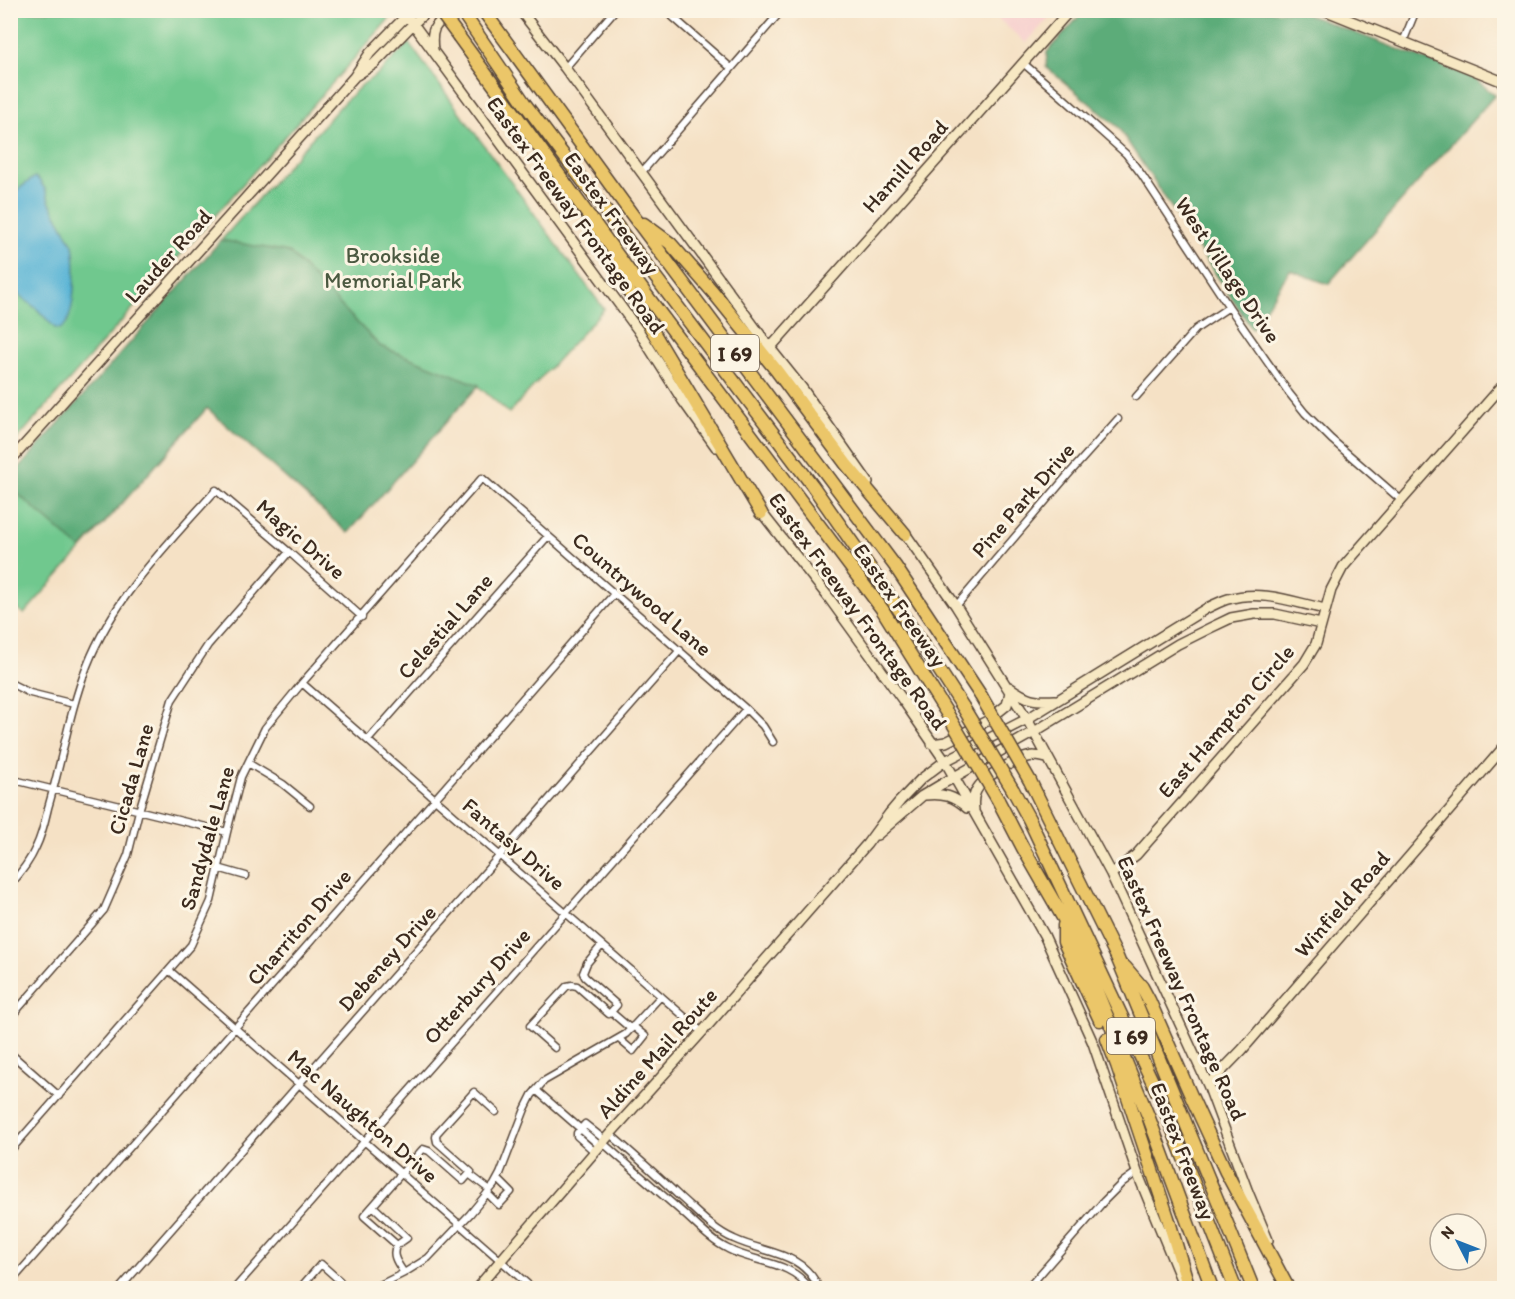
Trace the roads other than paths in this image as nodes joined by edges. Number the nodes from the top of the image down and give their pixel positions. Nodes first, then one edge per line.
1 (428, 10) edge
2 (439, 10) edge
3 (453, 10) edge
4 (461, 10) edge
5 (520, 10) edge
6 (615, 10) edge
7 (665, 10) edge
8 (782, 10) edge
9 (1070, 10) edge
10 (1324, 10) edge
11 (1416, 10) edge
12 (484, 12) edge
13 (409, 15) edge
14 (1403, 42) junction
15 (434, 52) junction
16 (1023, 63) junction
17 (565, 68) junction
18 (731, 68) junction
19 (1504, 84) edge
20 (641, 173) junction
21 (631, 213) junction
22 (615, 252) junction
23 (1229, 307) junction
24 (770, 348) junction
25 (1504, 384) edge
26 (1136, 397) dead end
27 (1118, 418) dead end
28 (10, 460) edge
29 (482, 478) joint
30 (1401, 500) junction
31 (761, 513) junction
32 (905, 534) junction
33 (548, 536) junction
34 (289, 552) junction
35 (614, 594) junction
36 (1268, 595) junction
37 (956, 606) junction
38 (1325, 609) junction
39 (1265, 614) junction
40 (362, 616) junction
41 (1321, 624) junction
42 (1168, 633) junction
43 (1176, 645) junction
44 (680, 650) junction
45 (302, 682) junction
46 (1086, 682) junction
47 (10, 683) edge
48 (1008, 688) junction
49 (1094, 696) junction
50 (1057, 700) junction
51 (74, 704) junction
52 (746, 709) junction
53 (1027, 719) junction
54 (1034, 732) junction
55 (369, 739) junction
56 (773, 742) dead end
57 (932, 744) junction
58 (1504, 747) edge
59 (1047, 758) junction
60 (945, 761) junction
61 (248, 763) junction
62 (953, 776) junction
63 (10, 779) edge
64 (54, 789) junction
65 (922, 796) junction
66 (435, 799) junction
67 (310, 806) dead end
68 (139, 810) junction
69 (974, 813) junction
70 (227, 832) junction
71 (867, 844) junction
72 (501, 856) junction
73 (218, 868) junction
74 (1112, 874) junction
75 (246, 876) dead end
76 (10, 885) edge
77 (566, 914) junction
78 (1065, 921) junction
79 (603, 945) junction
80 (1117, 957) junction
81 (170, 971) junction
82 (585, 977) junction
83 (577, 986) junction
84 (661, 996) junction
85 (611, 1012) junction
86 (10, 1018) edge
87 (235, 1028) junction
88 (632, 1028) junction
89 (702, 1032) junction
90 (619, 1039) junction
91 (555, 1048) dead end
92 (10, 1053) edge
93 (299, 1084) junction
94 (1208, 1085) junction
95 (536, 1090) junction
96 (59, 1096) junction
97 (496, 1112) dead end
98 (580, 1128) junction
99 (364, 1140) junction
100 (437, 1142) junction
101 (602, 1143) junction
102 (10, 1151) edge
103 (429, 1151) junction
104 (1137, 1172) junction
105 (401, 1173) junction
106 (469, 1174) junction
107 (498, 1179) junction
108 (488, 1192) junction
109 (373, 1206) junction
110 (459, 1224) junction
111 (720, 1231) junction
112 (714, 1239) junction
113 (397, 1245) junction
114 (501, 1261) junction
115 (806, 1269) junction
116 (404, 1273) junction
117 (799, 1277) junction
118 (340, 1281) dead end
119 (10, 1283) edge
120 (1288, 1287) edge
121 (120, 1288) edge
122 (235, 1288) edge
123 (302, 1288) edge
124 (374, 1288) edge
125 (477, 1288) edge
126 (532, 1288) edge
127 (809, 1288) edge
128 (819, 1288) edge
129 (1028, 1288) edge
130 (1187, 1288) edge
131 (1212, 1288) edge
132 (1235, 1288) edge
133 (1253, 1288) edge

1 - 13 main road, Lauder Road
2 - 22 highway, Eastex Freeway / I 69, bridge
3 - 15 main road
4 - 132 highway, I 69, bridge
5 - 17 main road, Eastex Freeway Frontage Road
6 - 17 street
7 - 18 street
8 - 18 street
9 - 16 main road, Hamill Road
10 - 14 main road
11 - 14 street
12 - 21 highway, Eastex Freeway / I 69
13 - 15 main road, Eastex Freeway Frontage Road
13 - 28 main road, Lauder Road
14 - 19 main road
15 - 31 main road, Eastex Freeway Frontage Road
16 - 23 street, West Village Drive
16 - 24 main road, Hamill Road
17 - 20 main road, Eastex Freeway Frontage Road
18 - 20 street
20 - 24 main road, Eastex Freeway Frontage Road
21 - 32 highway
21 - 80 highway, Eastex Freeway / I 69, bridge
22 - 31 highway
22 - 78 highway, Eastex Freeway / I 69, bridge
23 - 26 street
23 - 30 street, West Village Drive
24 - 32 main road, Eastex Freeway Frontage Road
25 - 30 main road, East Hampton Circle
27 - 37 street, Pine Park Drive
29 - 33 street, Countrywood Lane
29 - 40 street, Sandydale Lane
30 - 38 main road, East Hampton Circle
31 - 57 main road, Eastex Freeway Frontage Road
32 - 37 main road, Eastex Freeway Frontage Road
33 - 35 street, Countrywood Lane
33 - 55 street, Celestial Lane
34 - 40 street, Magic Drive
34 - 51 street, Magic Drive
34 - 68 street, Cicada Lane
35 - 44 street, Countrywood Lane
35 - 66 street, Charriton Drive
36 - 38 main road, Aldine Mail Route
36 - 39 main road
36 - 42 main road, Aldine Mail Route
37 - 48 main road, Eastex Freeway Frontage Road
38 - 41 main road, East Hampton Circle
39 - 41 main road, Aldine Mail Route
39 - 43 main road, Aldine Mail Route
40 - 45 street, Sandydale Lane
41 - 74 main road, East Hampton Circle
42 - 43 main road
42 - 46 main road, Aldine Mail Route
43 - 49 main road, Aldine Mail Route
44 - 52 street, Countrywood Lane
44 - 72 street, Debeney Drive
45 - 55 street, Fantasy Drive
45 - 61 street, Sandydale Lane
46 - 49 main road
46 - 50 main road, Aldine Mail Route
47 - 51 street
48 - 50 main road
48 - 53 main road, Eastex Freeway Frontage Road
48 - 57 main road
49 - 54 main road, Aldine Mail Route
50 - 53 main road, Aldine Mail Route
51 - 64 street
52 - 56 street, Countrywood Lane
52 - 77 street, Otterbury Drive
53 - 54 main road, Eastex Freeway Frontage Road
53 - 60 main road, Aldine Mail Route
54 - 59 main road, Eastex Freeway Frontage Road
54 - 62 main road, Aldine Mail Route
55 - 66 street, Fantasy Drive
57 - 60 main road, Eastex Freeway Frontage Road
58 - 94 main road, Winfield Road
59 - 69 main road
59 - 74 main road, Eastex Freeway Frontage Road
60 - 62 main road, Eastex Freeway Frontage Road
60 - 71 main road, Aldine Mail Route
61 - 67 street
61 - 70 street, Sandydale Lane
62 - 65 main road, Aldine Mail Route
62 - 69 main road, Eastex Freeway Frontage Road
63 - 64 street
64 - 68 street
64 - 76 street
65 - 69 main road
65 - 71 main road, Aldine Mail Route
66 - 72 street, Fantasy Drive
66 - 87 street, Charriton Drive
68 - 70 street
68 - 86 street, Cicada Lane
69 - 104 main road, Eastex Freeway Frontage Road
70 - 73 street, Sandydale Lane
71 - 89 main road, Aldine Mail Route
72 - 77 street, Fantasy Drive
72 - 93 street, Debeney Drive
73 - 75 street
73 - 81 street, Sandydale Lane
74 - 94 main road, Eastex Freeway Frontage Road
77 - 79 street, Fantasy Drive
77 - 99 street, Otterbury Drive
78 - 130 highway
78 - 131 highway, Eastex Freeway / I 69
79 - 82 street
79 - 84 street, Fantasy Drive
80 - 120 highway
80 - 133 highway, Eastex Freeway / I 69
81 - 87 street, Mac Naughton Drive
81 - 96 street, Sandydale Lane
82 - 83 street
82 - 85 street
83 - 85 street
83 - 91 street
84 - 88 street
84 - 89 street, Fantasy Drive
85 - 88 street
87 - 93 street, Mac Naughton Drive
87 - 119 street, Charriton Drive
88 - 90 street
88 - 90 street
89 - 101 main road, Aldine Mail Route
90 - 95 street
92 - 96 street
93 - 99 street, Mac Naughton Drive
93 - 121 street, Debeney Drive
94 - 120 main road, Eastex Freeway Frontage Road
95 - 98 street
95 - 107 street
96 - 102 street, Sandydale Lane
97 - 100 street
98 - 101 street
98 - 101 street
99 - 105 street, Mac Naughton Drive
99 - 122 street, Otterbury Drive
100 - 103 street
100 - 106 street
101 - 111 street
101 - 112 street
101 - 114 main road, Aldine Mail Route
103 - 105 street
103 - 106 street
104 - 129 street
104 - 130 main road, Eastex Freeway Frontage Road
105 - 109 street
105 - 110 street, Mac Naughton Drive
106 - 108 street
107 - 108 street
107 - 108 street
108 - 110 street
109 - 113 street
109 - 113 street
110 - 114 street, Mac Naughton Drive
110 - 116 street
111 - 112 street
111 - 115 street
112 - 117 street
113 - 116 street
114 - 125 main road, Aldine Mail Route
114 - 126 street, Mac Naughton Drive
115 - 117 street
115 - 128 street
116 - 124 street
117 - 127 street
118 - 123 street

